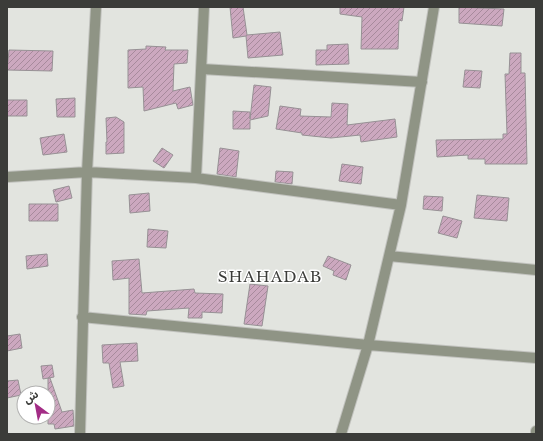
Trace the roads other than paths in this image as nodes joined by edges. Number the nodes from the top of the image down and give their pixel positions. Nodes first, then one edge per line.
1 (96, 7) edge
2 (204, 7) edge
3 (434, 7) edge
4 (202, 69) junction
5 (422, 82) junction
6 (87, 172) junction
7 (7, 177) edge
8 (196, 178) junction
9 (400, 204) junction
10 (389, 256) junction
11 (536, 270) edge
12 (82, 317) junction
13 (368, 345) junction
14 (536, 358) edge
15 (80, 434) edge
16 (341, 434) edge

1 - 6 street
2 - 4 street
3 - 5 street
4 - 5 street
4 - 8 street
5 - 9 street
6 - 7 street
6 - 8 street
6 - 12 street
8 - 9 street
9 - 10 street
10 - 11 street
10 - 13 street
12 - 13 street
12 - 15 street
13 - 14 street
13 - 16 street

